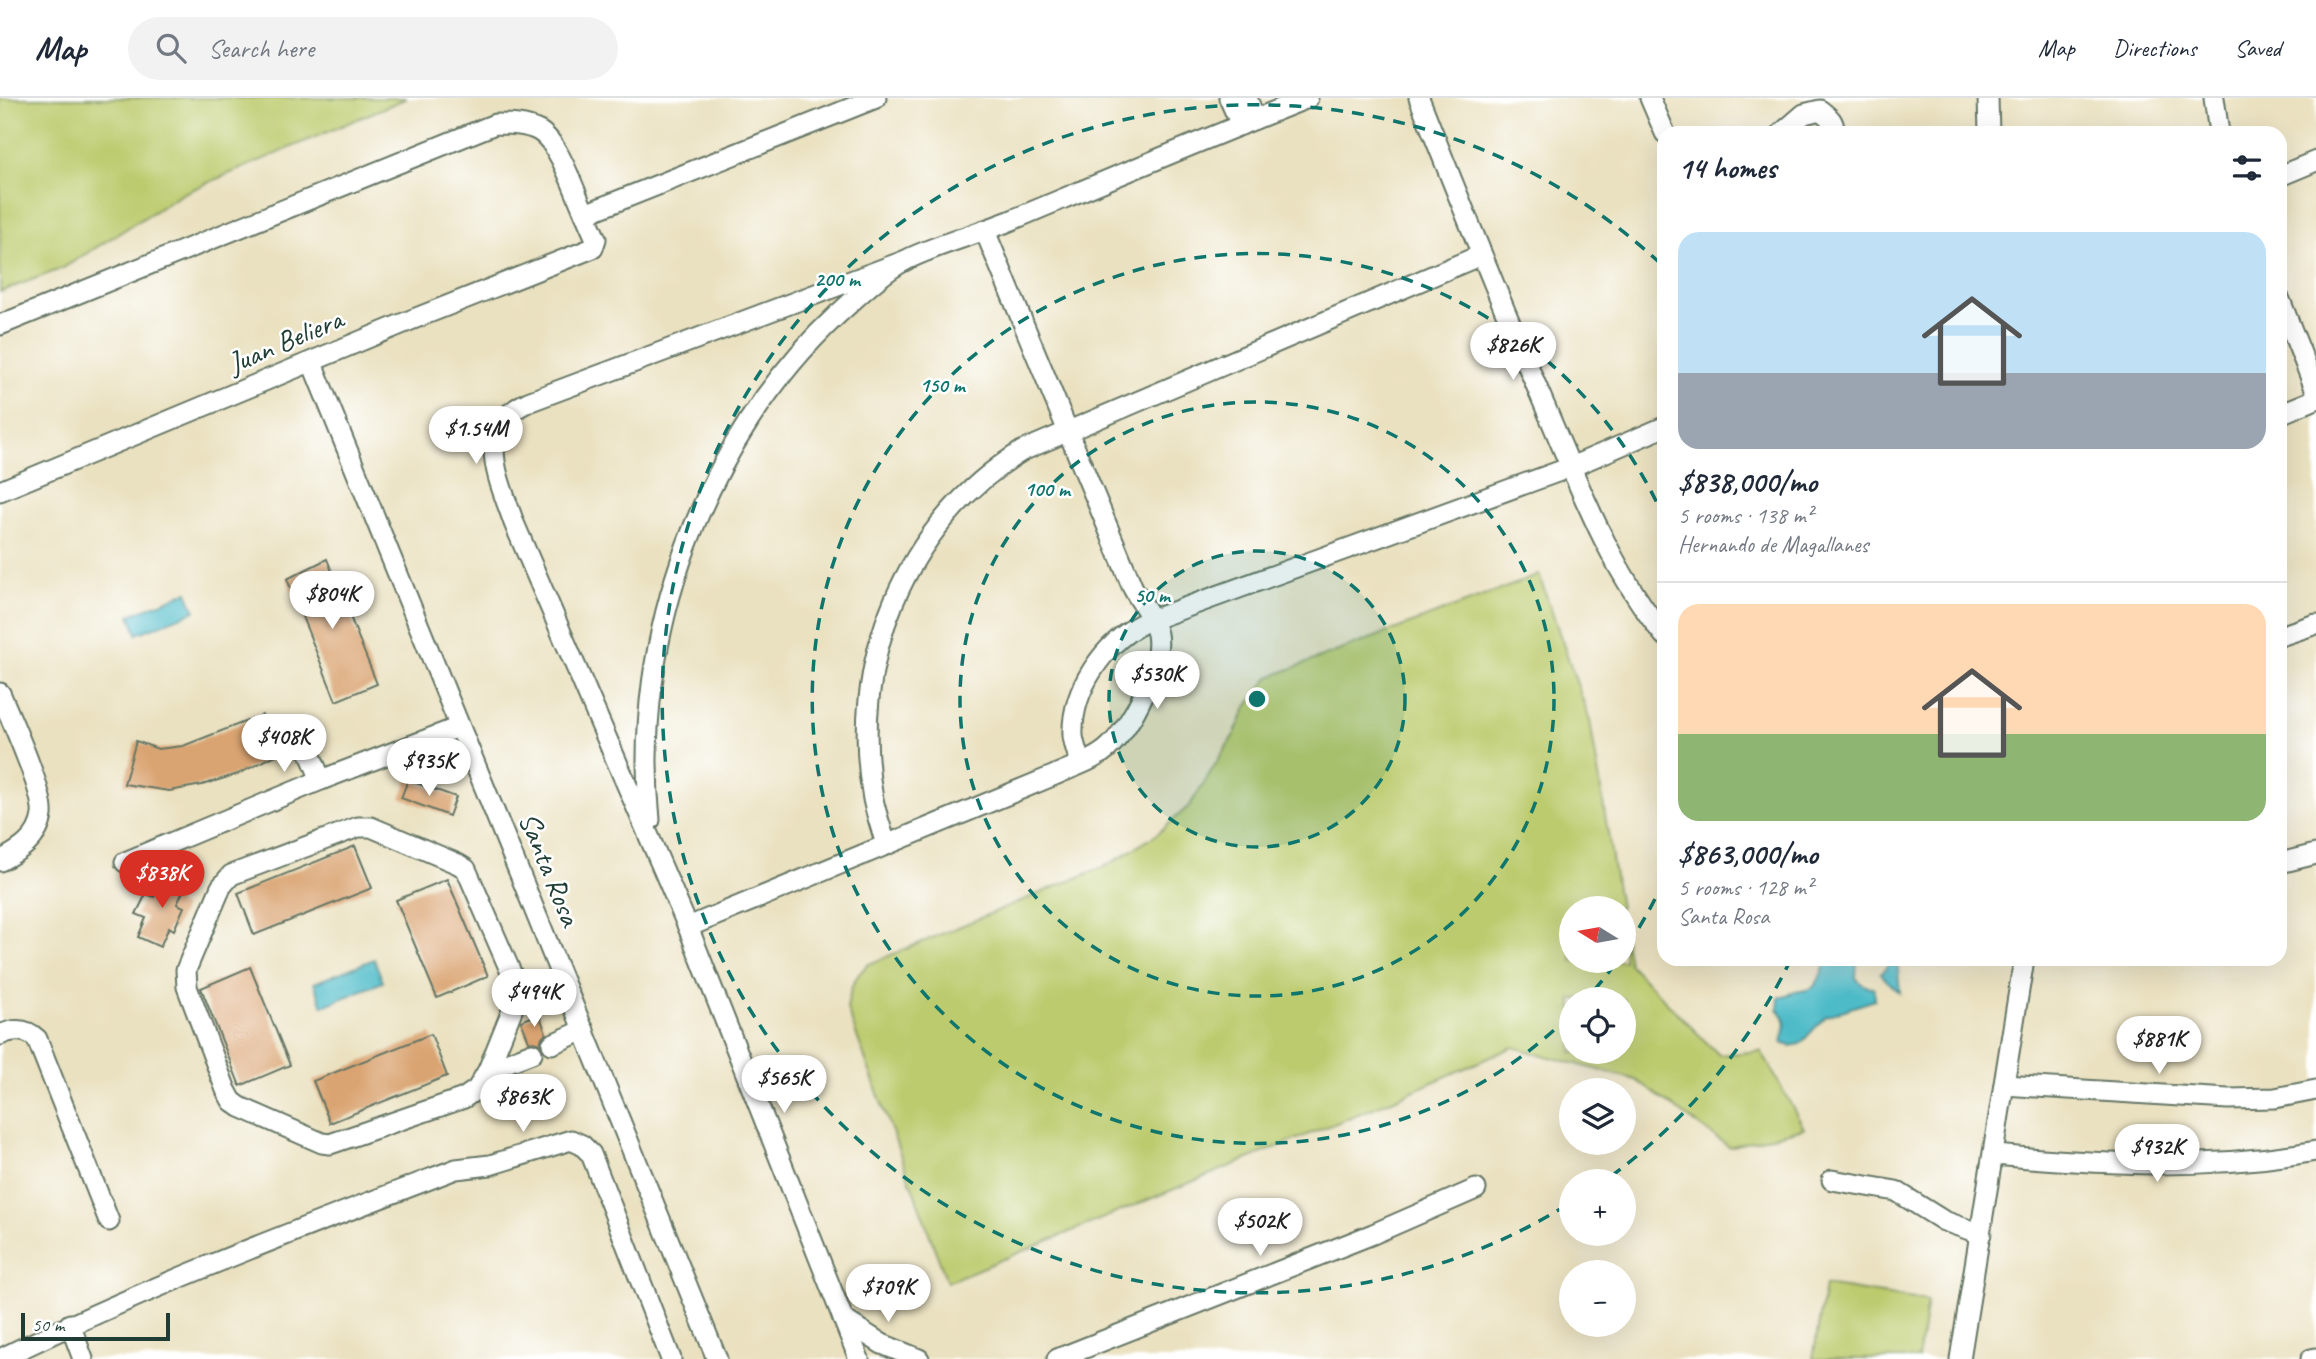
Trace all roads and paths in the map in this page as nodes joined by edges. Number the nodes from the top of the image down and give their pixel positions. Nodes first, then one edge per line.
1 (876, 98) edge
2 (1229, 98) edge
3 (1247, 98) edge
4 (1308, 98) edge
5 (1419, 98) edge
6 (1650, 98) edge
7 (1988, 98) edge
8 (2214, 98) edge
9 (1248, 122) junction
10 (1662, 126) edge
11 (1790, 126) edge
12 (1835, 126) edge
13 (1989, 126) edge
14 (2218, 126) edge
15 (2316, 161) edge
16 (2287, 173) edge
17 (585, 214) junction
18 (985, 231) junction
19 (1481, 255) junction
20 (904, 261) junction
21 (2287, 318) edge
22 (0, 326) edge
23 (312, 363) junction
24 (2316, 391) edge
25 (2316, 399) edge
26 (2287, 411) edge
27 (1657, 430) edge
28 (1066, 431) junction
29 (1571, 467) junction
30 (0, 491) edge
31 (1153, 619) junction
32 (2316, 624) edge
33 (1657, 626) edge
34 (2287, 634) edge
35 (0, 693) edge
36 (459, 727) junction
37 (306, 744) dead end
38 (1080, 763) junction
39 (321, 780) junction
40 (651, 839) junction
41 (886, 845) junction
42 (2316, 854) edge
43 (0, 861) edge
44 (2287, 861) edge
45 (125, 862) dead end
46 (688, 927) junction
47 (2024, 966) edge
48 (584, 1030) junction
49 (0, 1035) edge
50 (552, 1044) dead end
51 (532, 1053) dead end
52 (488, 1070) junction
53 (2004, 1085) junction
54 (2316, 1090) edge
55 (2316, 1152) edge
56 (1995, 1155) junction
57 (1832, 1180) dead end
58 (1476, 1189) dead end
59 (109, 1221) dead end
60 (1981, 1234) junction
61 (843, 1319) junction
62 (69, 1324) junction
63 (0, 1359) edge
64 (83, 1359) edge
65 (671, 1359) edge
66 (717, 1359) edge
67 (859, 1359) edge
68 (919, 1359) edge
69 (1057, 1359) edge
70 (1960, 1359) edge

1 - 17 street
2 - 9 street
3 - 9 street
4 - 9 street
5 - 19 street
6 - 10 street
7 - 13 street
8 - 14 street
9 - 18 street
11 - 12 street
15 - 16 street
17 - 22 street
17 - 23 street, Juan Beliera
18 - 20 street
18 - 28 street
19 - 28 street
19 - 29 street
20 - 40 street
20 - 40 street
21 - 24 street
23 - 30 street, Juan Beliera
23 - 36 street, Santa Rosa
25 - 26 street
27 - 29 street
28 - 31 street
28 - 41 street
29 - 31 street
29 - 33 street
31 - 38 street
31 - 38 street
32 - 34 street
35 - 43 street
36 - 39 street
36 - 48 street, Santa Rosa
37 - 39 street
38 - 41 street
39 - 45 street
40 - 46 street
41 - 46 street
42 - 44 street
46 - 61 street
47 - 53 street
48 - 50 street
48 - 66 street, Santa Rosa
49 - 59 street
51 - 52 street
52 - 52 street
53 - 54 street
53 - 56 street
55 - 56 street
56 - 60 street
57 - 60 street
58 - 69 street
60 - 70 street
61 - 67 street
61 - 68 street
62 - 63 street
62 - 64 street
62 - 65 street

